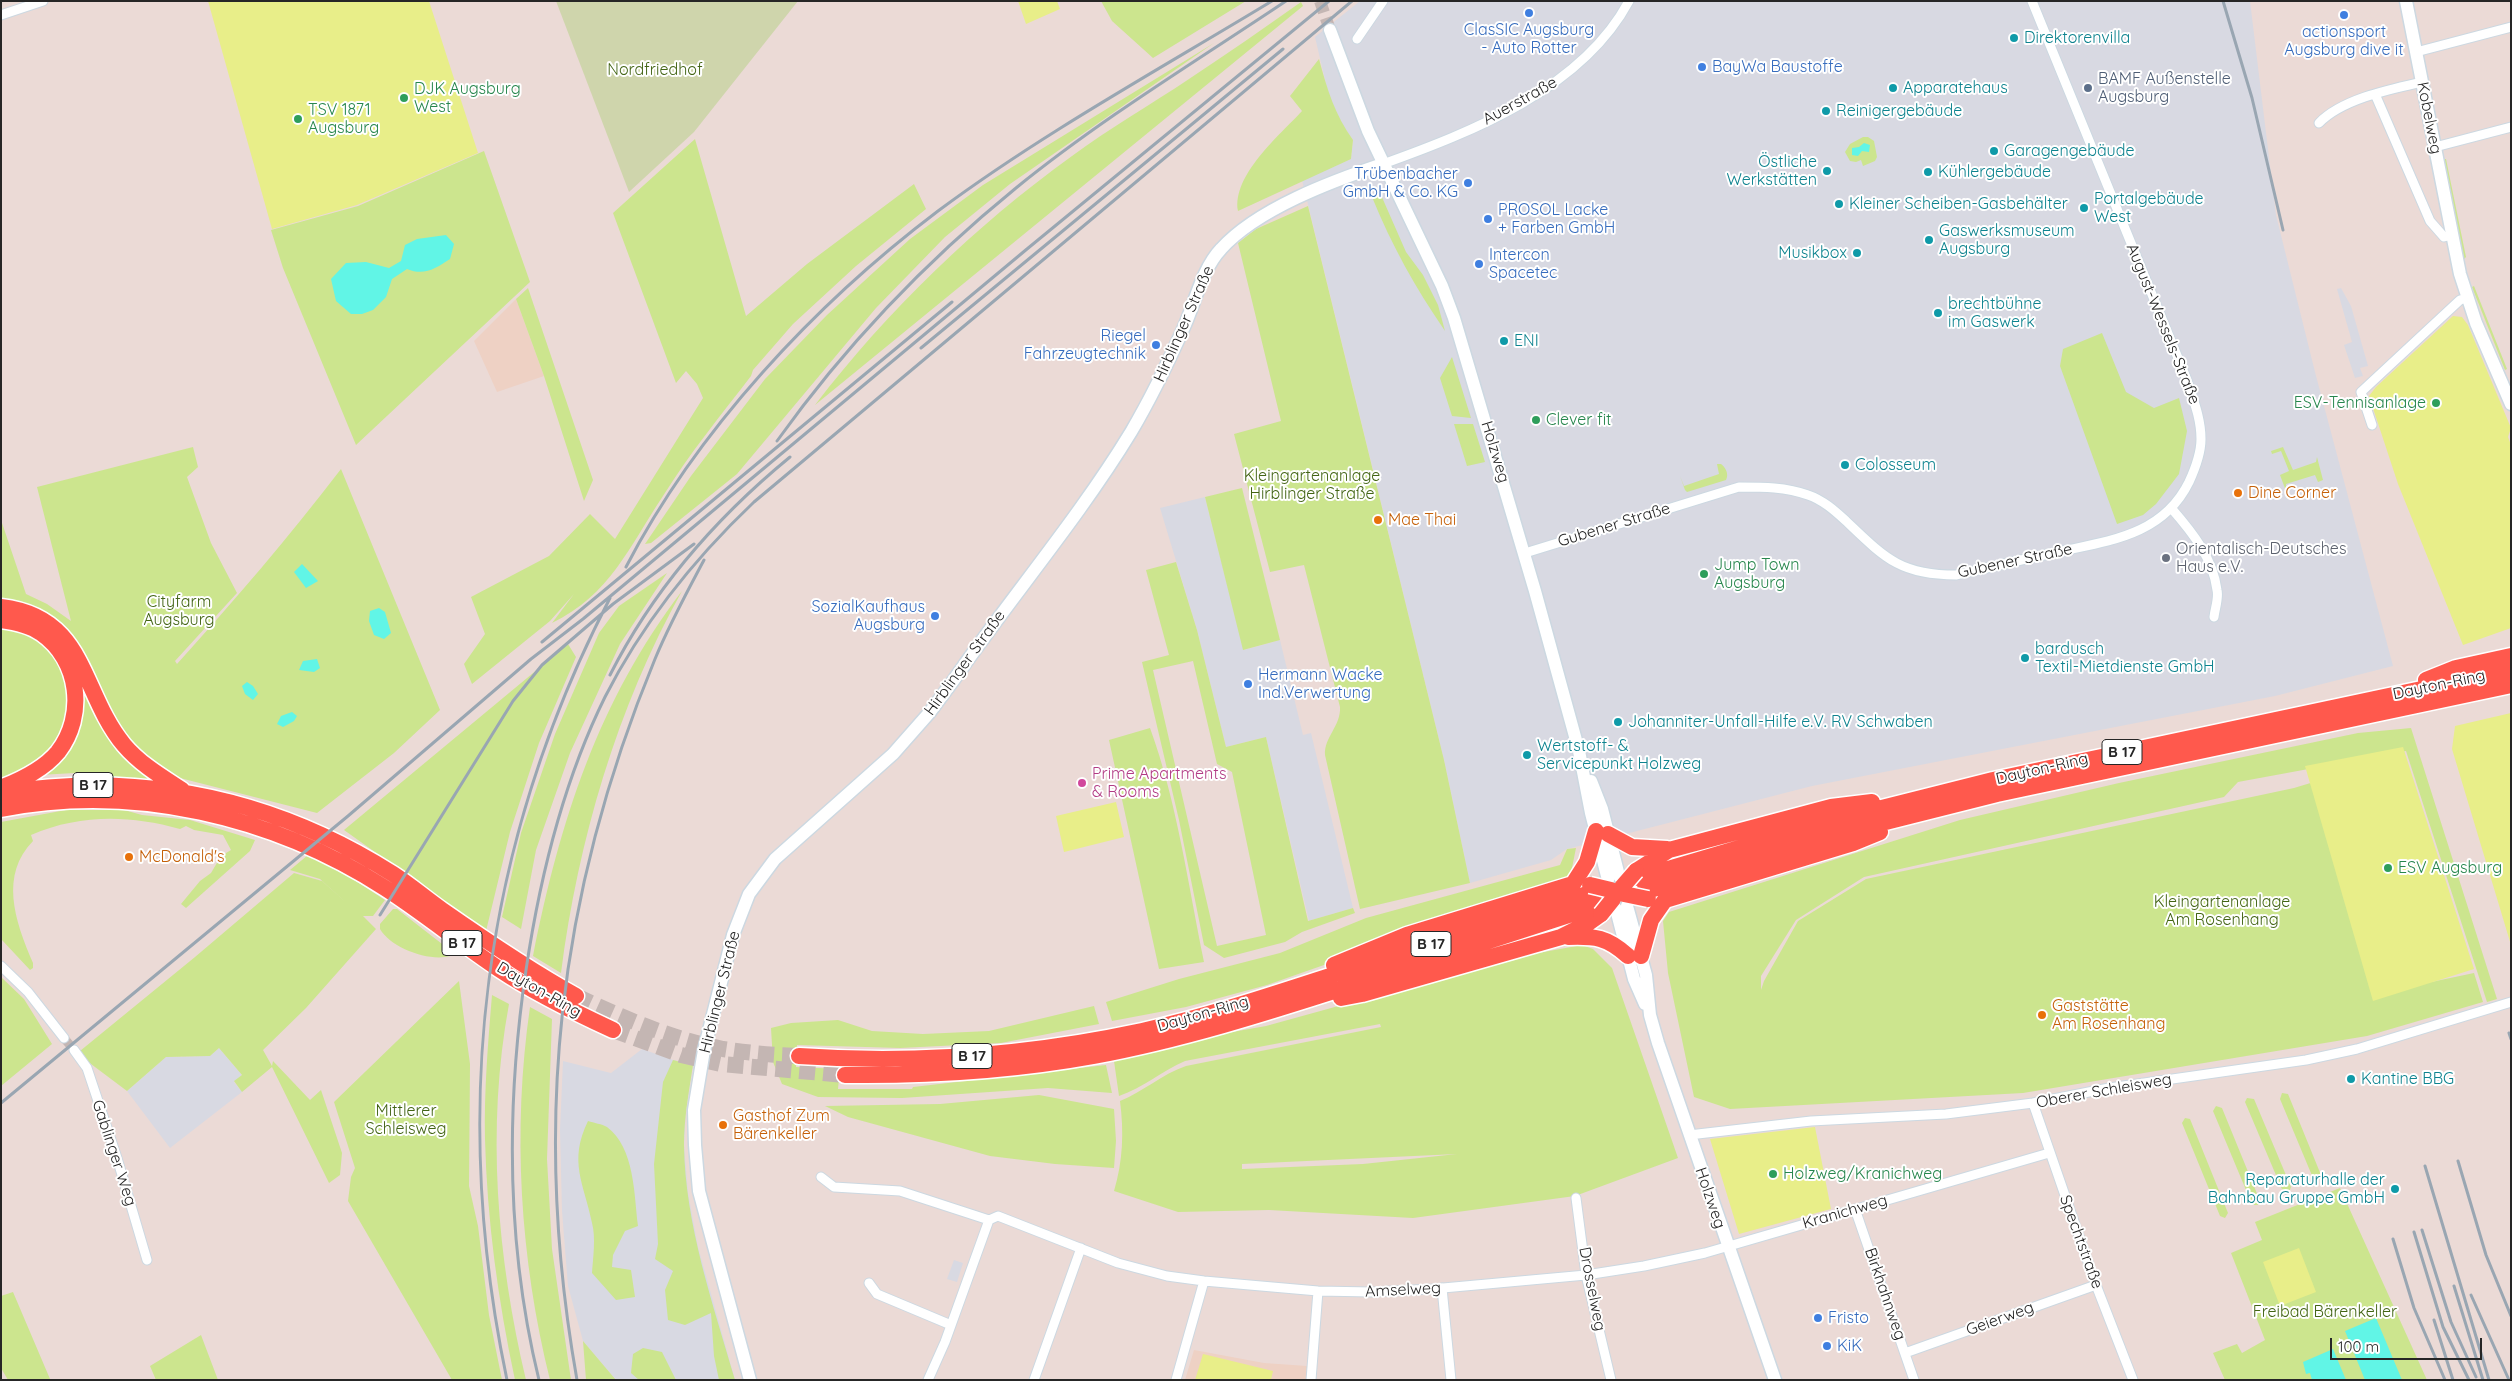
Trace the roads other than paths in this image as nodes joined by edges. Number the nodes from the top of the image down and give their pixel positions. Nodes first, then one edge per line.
1 (44, 1) edge
2 (1383, 1) edge
3 (1628, 1) edge
4 (2032, 1) edge
5 (2406, 1) edge
6 (20, 5) edge
7 (1, 15) edge
8 (2511, 27) edge
9 (1330, 30) tunnel mouth
10 (1357, 39) dead end
11 (2416, 52) junction
12 (2422, 82) junction
13 (2375, 94) junction
14 (2319, 123) dead end
15 (2511, 127) edge
16 (2435, 147) junction
17 (1383, 164) junction
18 (2452, 235) junction
19 (2467, 298) junction
20 (2511, 404) edge
21 (2372, 425) dead end
22 (2172, 509) junction
23 (1525, 553) junction
24 (1, 607) edge
25 (2214, 617) dead end
26 (1, 620) edge
27 (2511, 656) edge
28 (2511, 670) edge
29 (2511, 686) edge
30 (2397, 693) junction
31 (2511, 697) edge
32 (2408, 707) junction
33 (1, 788) edge
34 (1, 793) edge
35 (186, 793) junction
36 (1904, 802) junction
37 (1, 810) edge
38 (1916, 814) junction
39 (1602, 833) junction
40 (1669, 850) junction
41 (1573, 884) junction
42 (1641, 885) junction
43 (1611, 895) junction
44 (1665, 900) junction
45 (1560, 937) junction
46 (1634, 956) junction
47 (1, 966) edge
48 (576, 996) tunnel mouth
49 (1273, 1002) junction
50 (2511, 1002) edge
51 (613, 1030) tunnel mouth
52 (64, 1038) tunnel mouth
53 (74, 1050) tunnel mouth
54 (800, 1056) tunnel mouth
55 (845, 1075) tunnel mouth
56 (2033, 1103) junction
57 (1689, 1135) junction
58 (2049, 1153) junction
59 (821, 1177) dead end
60 (1576, 1198) dead end
61 (1855, 1209) junction
62 (989, 1220) junction
63 (1727, 1246) junction
64 (1081, 1248) junction
65 (147, 1260) dead end
66 (1586, 1275) junction
67 (1204, 1281) junction
68 (869, 1283) dead end
69 (2096, 1285) junction
70 (1442, 1288) junction
71 (1318, 1291) junction
72 (951, 1325) junction
73 (1905, 1353) junction
74 (750, 1380) edge
75 (928, 1380) edge
76 (1034, 1380) edge
77 (1176, 1380) edge
78 (1311, 1380) edge
79 (1451, 1380) edge
80 (1611, 1380) edge
81 (1775, 1380) edge
82 (1914, 1380) edge
83 (2134, 1380) edge

1 - 6 street
2 - 10 street
3 - 17 street, Auerstraße
4 - 22 street, August-Wessels-Straße
5 - 11 street, Kobelweg
6 - 7 street
8 - 11 street
9 - 17 street
11 - 12 street, Kobelweg
12 - 13 street
12 - 16 street, Kobelweg
13 - 14 street
13 - 18 street, Kobelweg
15 - 16 street
16 - 18 street, Kobelweg
17 - 23 street, Holzweg
17 - 74 street, Hirblinger Straße
18 - 19 street, Kobelweg
19 - 20 street, Kobelweg
19 - 21 street
22 - 23 street, Gubener Straße
22 - 25 street
23 - 39 street, Holzweg
24 - 35 highway
26 - 33 highway
27 - 30 highway
28 - 30 highway, Dayton-Ring / B 17
29 - 32 highway, Dayton-Ring / B 17
30 - 36 highway, Dayton-Ring / B 17
31 - 32 highway
32 - 38 highway, Dayton-Ring / B 17
34 - 35 highway, B 17
35 - 48 highway, Dayton-Ring / B 17
36 - 40 highway
36 - 42 highway, Dayton-Ring / B 17
37 - 51 highway, Dayton-Ring / B 17
38 - 42 highway, Dayton-Ring / B 17
38 - 44 highway
39 - 40 highway
39 - 41 highway
39 - 43 street, Holzweg
40 - 42 highway
41 - 43 highway
41 - 49 highway
42 - 43 highway, bridge
42 - 43 highway, bridge
42 - 44 highway
43 - 45 highway
43 - 46 street, Holzweg
43 - 49 highway, Dayton-Ring / B 17
44 - 46 highway
45 - 46 highway
45 - 49 highway
46 - 57 street, Holzweg
47 - 52 street
49 - 54 highway, Dayton-Ring / B 17
49 - 55 highway, Dayton-Ring / B 17
50 - 56 street, Oberer Schleisweg
53 - 65 street, Gablinger Weg
56 - 57 street, Oberer Schleisweg
56 - 58 street, Spechtstraße
57 - 63 street, Holzweg
58 - 61 street, Kranichweg
58 - 69 street, Spechtstraße
59 - 62 street, Amselweg
60 - 66 street, Drosselweg
61 - 63 street, Kranichweg
61 - 73 street, Birkhahnweg
62 - 64 street, Amselweg
62 - 72 street
63 - 66 street, Amselweg
63 - 81 street, Holzweg
64 - 67 street, Amselweg
64 - 76 street
66 - 70 street, Amselweg
66 - 80 street, Drosselweg
67 - 71 street, Amselweg
67 - 77 street
68 - 72 street
69 - 73 street, Geierweg
69 - 83 street, Spechtstraße
70 - 71 street, Amselweg
70 - 79 street
71 - 78 street
72 - 75 street
73 - 82 street, Birkhahnweg

